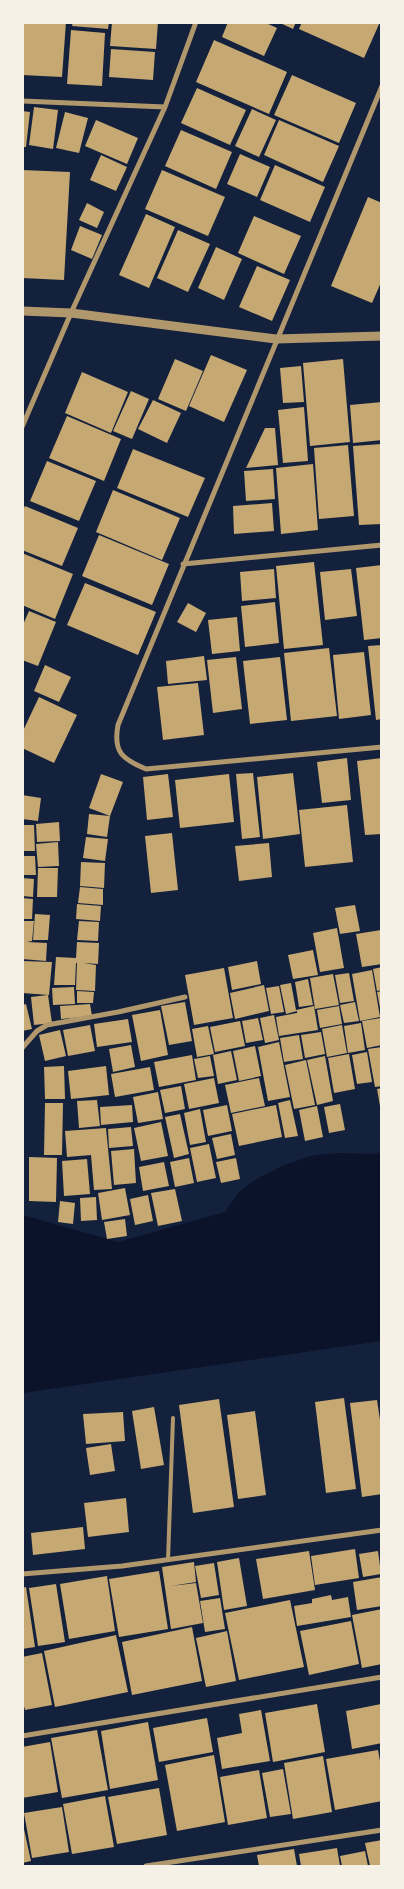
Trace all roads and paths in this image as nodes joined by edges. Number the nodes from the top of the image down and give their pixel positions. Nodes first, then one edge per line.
1 (196, 22) edge
2 (382, 86) edge
3 (22, 101) edge
4 (164, 107) junction
5 (22, 311) edge
6 (71, 313) junction
7 (382, 336) edge
8 (276, 339) junction
9 (22, 427) edge
10 (382, 545) edge
11 (183, 564) junction
12 (382, 747) edge
13 (185, 997) dead end
14 (22, 1048) edge
15 (173, 1418) dead end
16 (382, 1530) edge
17 (168, 1560) junction
18 (22, 1574) edge
19 (382, 1677) edge
20 (22, 1736) edge
21 (382, 1830) edge
22 (146, 1866) edge

1 - 4 street
2 - 8 street
3 - 4 street
4 - 6 street
5 - 6 street
6 - 8 street
6 - 9 street
7 - 8 street
8 - 11 street
10 - 11 street
11 - 12 street
13 - 14 street
15 - 17 lane
16 - 17 street
17 - 18 street
19 - 20 street
21 - 22 street

